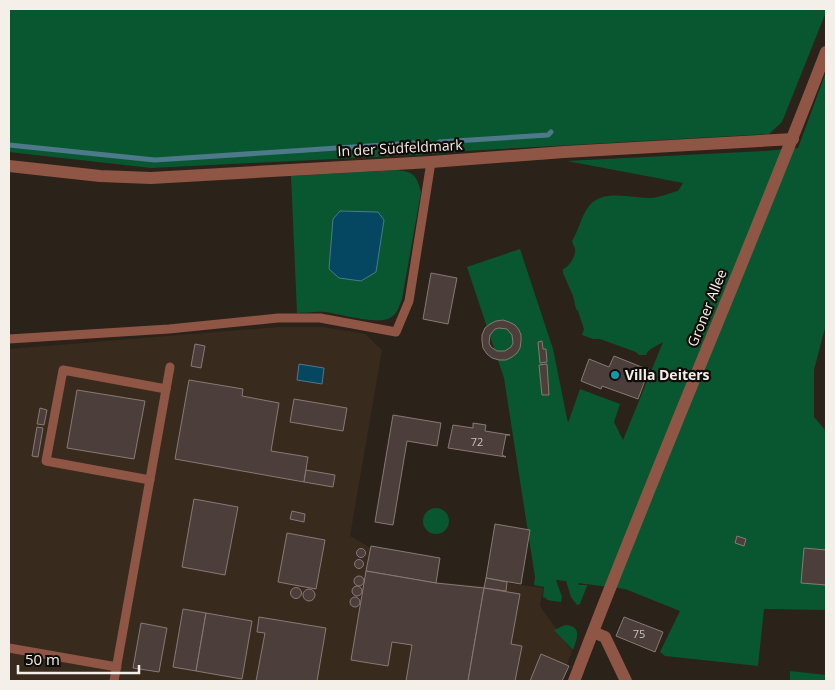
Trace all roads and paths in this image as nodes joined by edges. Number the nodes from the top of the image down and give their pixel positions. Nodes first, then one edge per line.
1 (826, 52) edge
2 (793, 139) junction
3 (431, 162) junction
4 (9, 166) edge
5 (9, 339) edge
6 (170, 367) dead end
7 (166, 389) junction
8 (150, 480) junction
9 (593, 632) junction
10 (9, 648) edge
11 (117, 667) junction
12 (114, 681) edge
13 (574, 681) edge
14 (626, 681) edge

1 - 2 street, Groner Allee
2 - 3 street, In der Südfeldmark
2 - 9 street, Groner Allee
3 - 4 street, In der Südfeldmark
3 - 5 lane
6 - 7 lane
7 - 8 lane
7 - 8 lane
8 - 11 lane
9 - 13 street, Groner Allee
9 - 14 street
10 - 11 lane
11 - 12 lane

